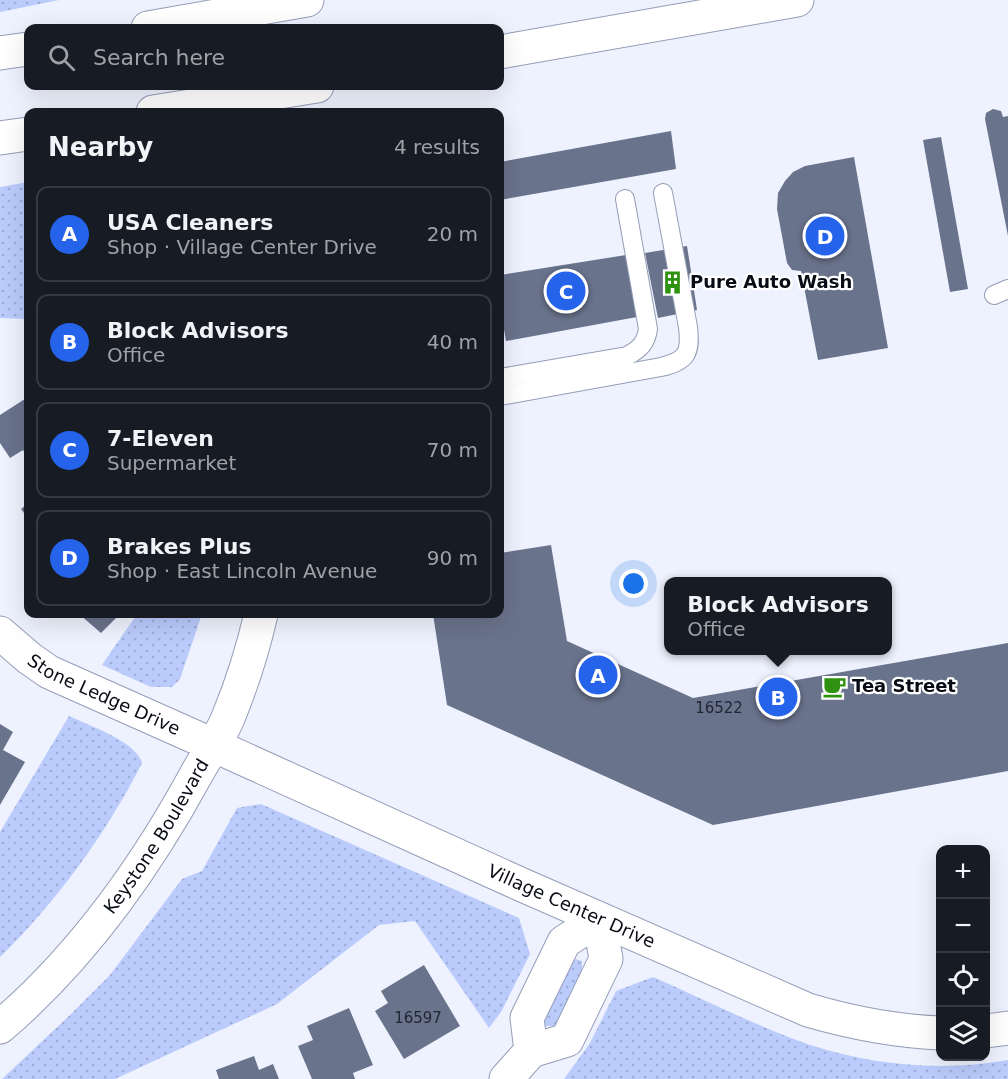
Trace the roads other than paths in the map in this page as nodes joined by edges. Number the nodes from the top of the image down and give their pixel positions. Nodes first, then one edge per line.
1 (797, 0) edge
2 (304, 1) edge
3 (253, 13) edge
4 (193, 16) edge
5 (163, 24) edge
6 (24, 50) edge
7 (504, 51) edge
8 (0, 53) edge
9 (296, 90) edge
10 (269, 97) edge
11 (205, 101) edge
12 (172, 108) edge
13 (24, 135) edge
14 (0, 138) edge
15 (663, 193) dead end
16 (625, 199) dead end
17 (504, 377) edge
18 (504, 395) edge
19 (260, 618) edge
20 (0, 633) edge
21 (213, 745) junction
22 (599, 919) junction
23 (0, 1027) edge
24 (1008, 1028) edge
25 (990, 1030) edge
26 (936, 1033) edge
27 (531, 1051) junction
28 (506, 1079) edge

1 - 7 street
2 - 3 street
3 - 4 street
4 - 5 street
6 - 8 street
9 - 10 street
10 - 11 street
11 - 12 street
13 - 14 street
15 - 18 lane
16 - 17 lane
19 - 21 street, Keystone Boulevard
20 - 21 street, Stone Ledge Drive
21 - 22 street, Village Center Drive
21 - 23 street, Keystone Boulevard
22 - 26 street, Village Center Drive
22 - 27 street
22 - 27 street
24 - 25 street
27 - 28 street

